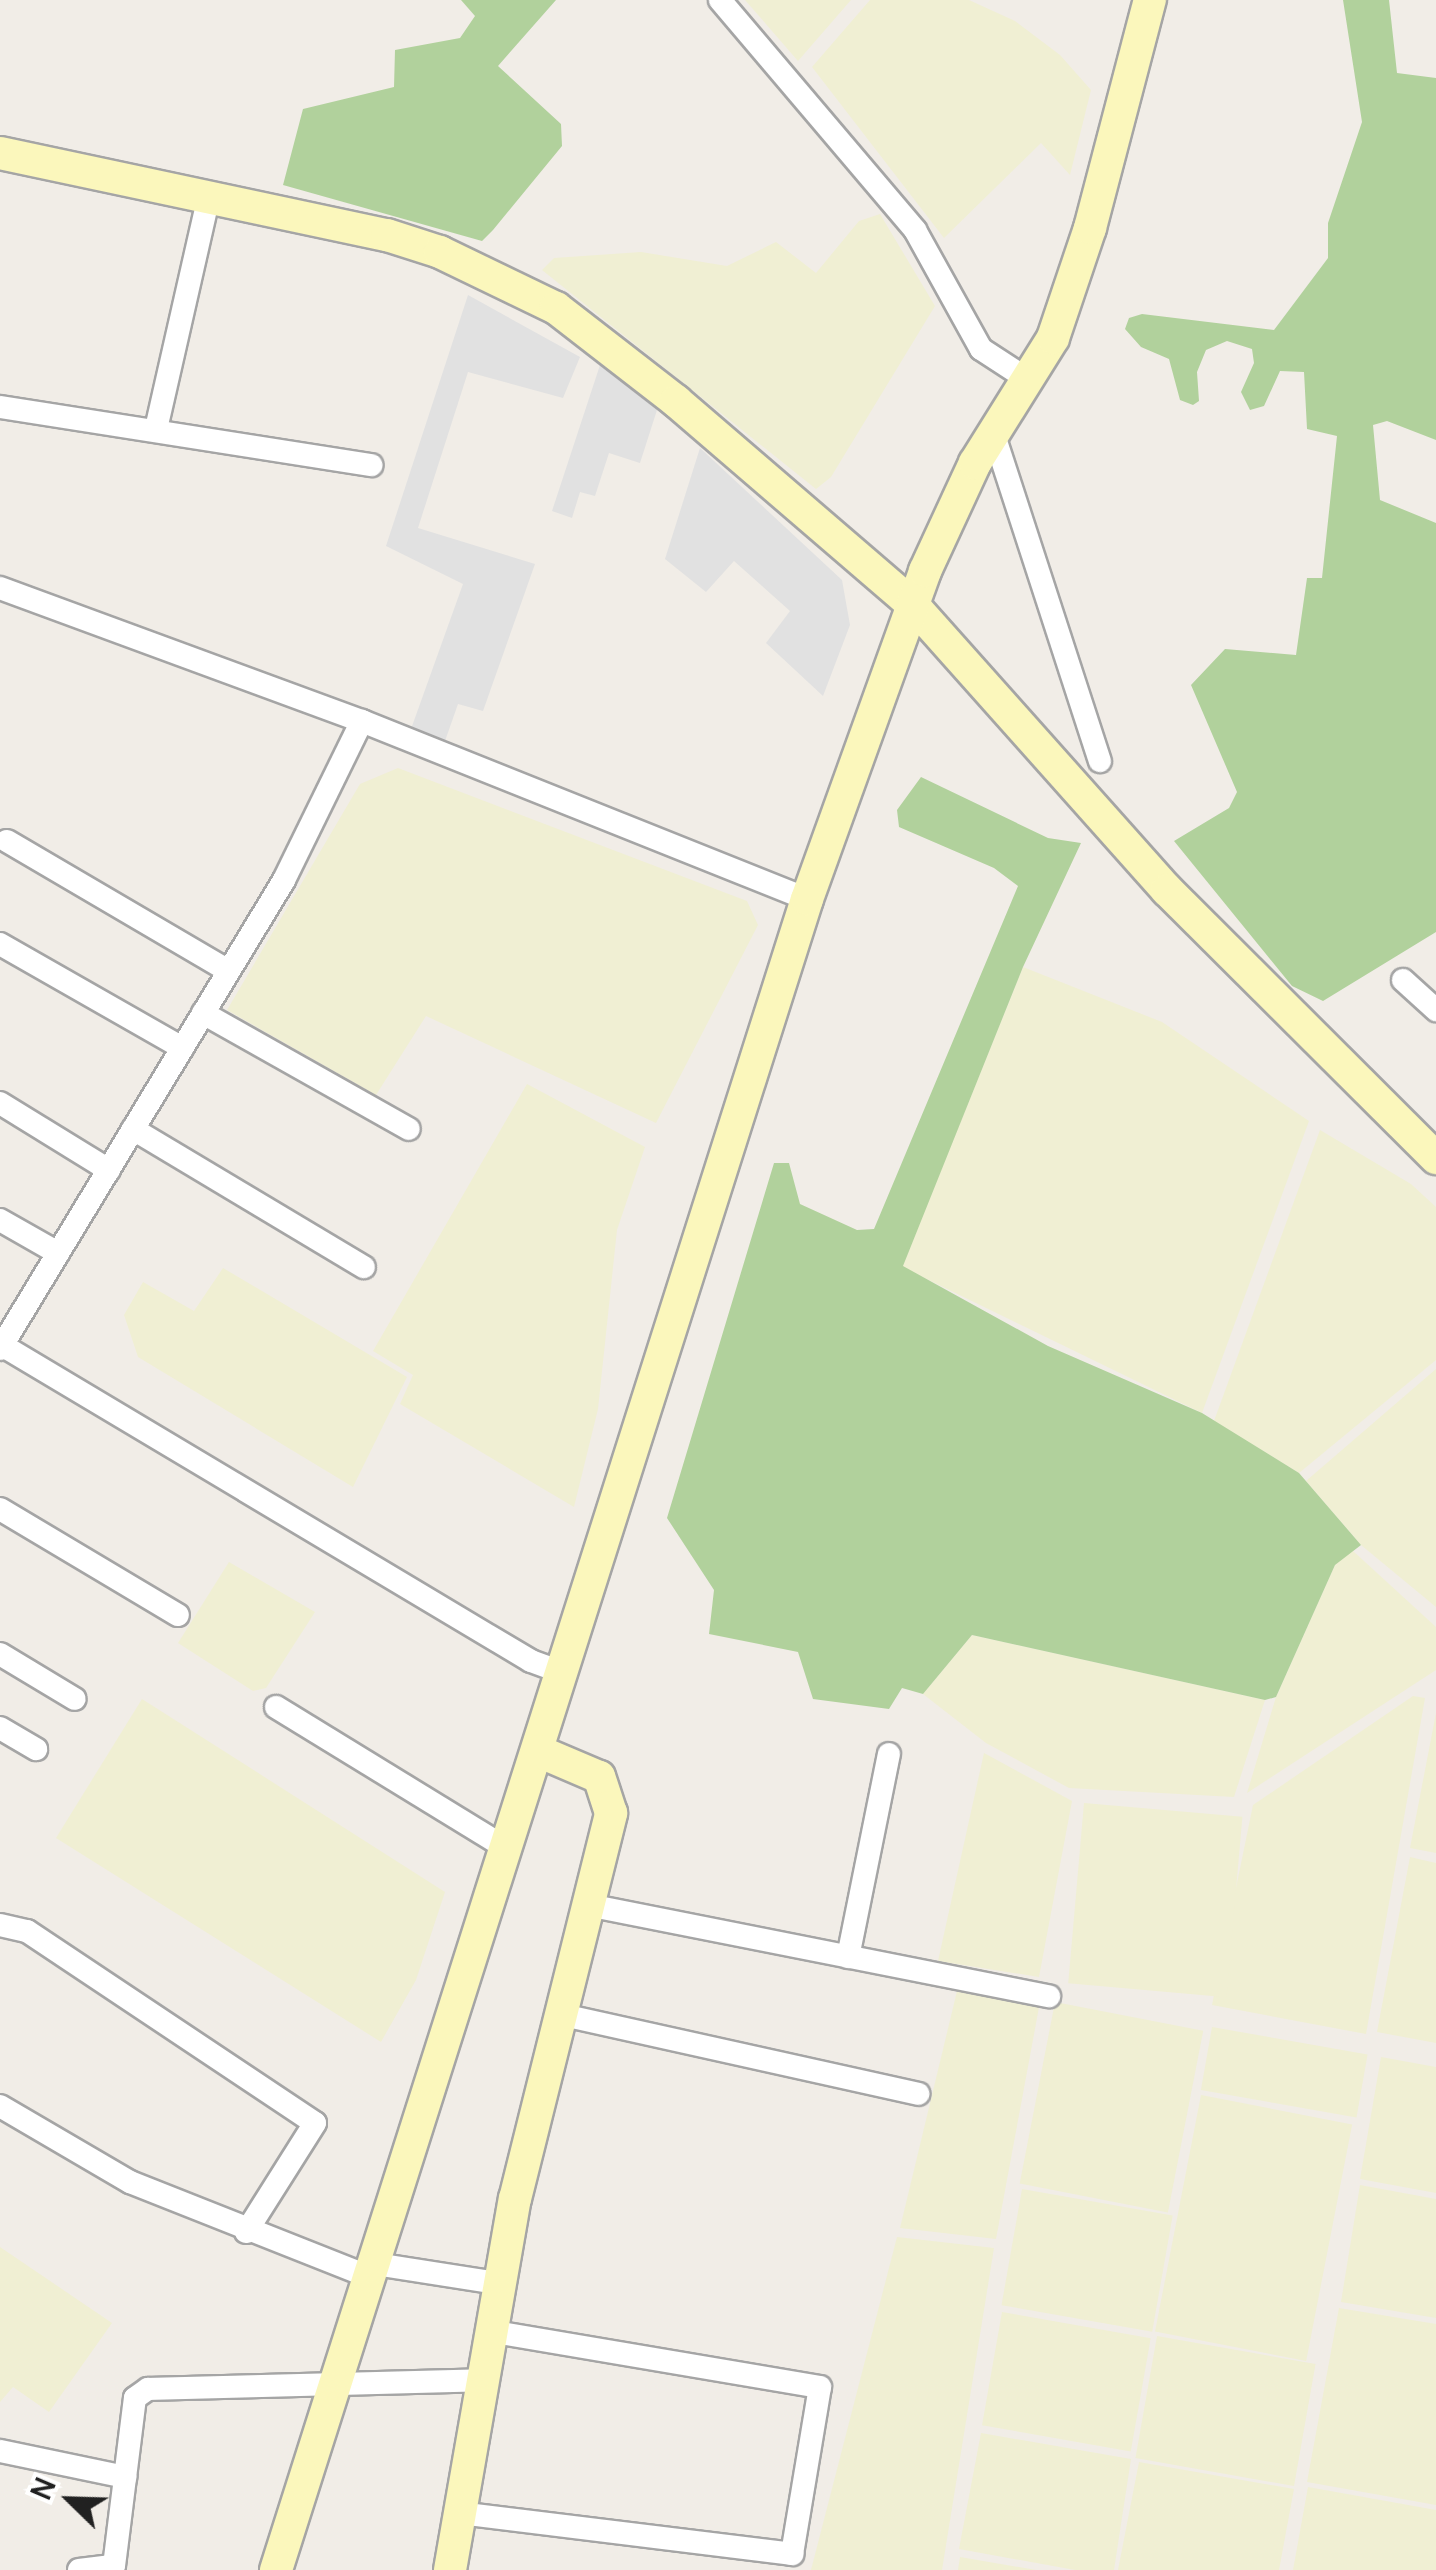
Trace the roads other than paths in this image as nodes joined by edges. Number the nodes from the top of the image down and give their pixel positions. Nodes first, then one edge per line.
1 (720, 0) edge
2 (1150, 0) edge
3 (0, 152) edge
4 (209, 196) junction
5 (1027, 379) junction
6 (0, 407) edge
7 (156, 429) junction
8 (993, 432) junction
9 (372, 465) dead end
10 (0, 588) edge
11 (913, 605) junction
12 (362, 721) junction
13 (1100, 762) dead end
14 (6, 841) dead end
15 (807, 899) junction
16 (0, 944) edge
17 (228, 972) junction
18 (1403, 980) dead end
19 (1436, 1010) edge
20 (204, 1013) junction
21 (182, 1048) junction
22 (0, 1103) edge
23 (133, 1129) junction
24 (410, 1129) dead end
25 (1432, 1147) edge
26 (109, 1170) junction
27 (0, 1220) edge
28 (58, 1253) junction
29 (364, 1267) dead end
30 (1, 1346) edge
31 (0, 1510) edge
32 (178, 1615) dead end
33 (0, 1654) edge
34 (562, 1672) junction
35 (74, 1699) dead end
36 (276, 1707) dead end
37 (0, 1728) edge
38 (36, 1749) dead end
39 (538, 1751) junction
40 (889, 1754) dead end
41 (508, 1849) junction
42 (593, 1906) junction
43 (0, 1926) edge
44 (848, 1957) junction
45 (1049, 1996) dead end
46 (563, 2014) junction
47 (918, 2094) dead end
48 (0, 2106) edge
49 (246, 2232) junction
50 (374, 2271) junction
51 (498, 2283) junction
52 (489, 2331) junction
53 (481, 2380) junction
54 (337, 2382) junction
55 (0, 2451) edge
56 (125, 2478) junction
57 (459, 2513) junction
58 (79, 2570) edge
59 (276, 2570) edge
60 (450, 2570) edge

1 - 5 street
2 - 5 street
3 - 4 street
4 - 7 street
4 - 11 street
5 - 8 street
6 - 7 street
7 - 9 street
8 - 11 street
8 - 13 street
10 - 12 street
11 - 15 street
11 - 25 street
12 - 15 street
12 - 17 street
14 - 17 street
15 - 34 street
16 - 21 street
17 - 20 street
18 - 19 street
20 - 21 street
20 - 24 street
21 - 23 street
22 - 26 street
23 - 26 street
23 - 29 street
26 - 28 street
27 - 28 street
28 - 30 street
30 - 34 street
31 - 32 street
33 - 35 street
34 - 39 street
36 - 41 street
37 - 38 street
39 - 41 street
39 - 42 street
40 - 44 street
41 - 50 street
42 - 44 street
42 - 46 street
43 - 49 street
44 - 45 street
46 - 47 street
46 - 51 street
48 - 49 street
49 - 50 street
50 - 51 street
50 - 54 street
51 - 52 street
52 - 53 street
52 - 57 street
53 - 54 street
53 - 57 street
54 - 56 street
54 - 59 street
55 - 56 street
56 - 58 street
57 - 60 street

